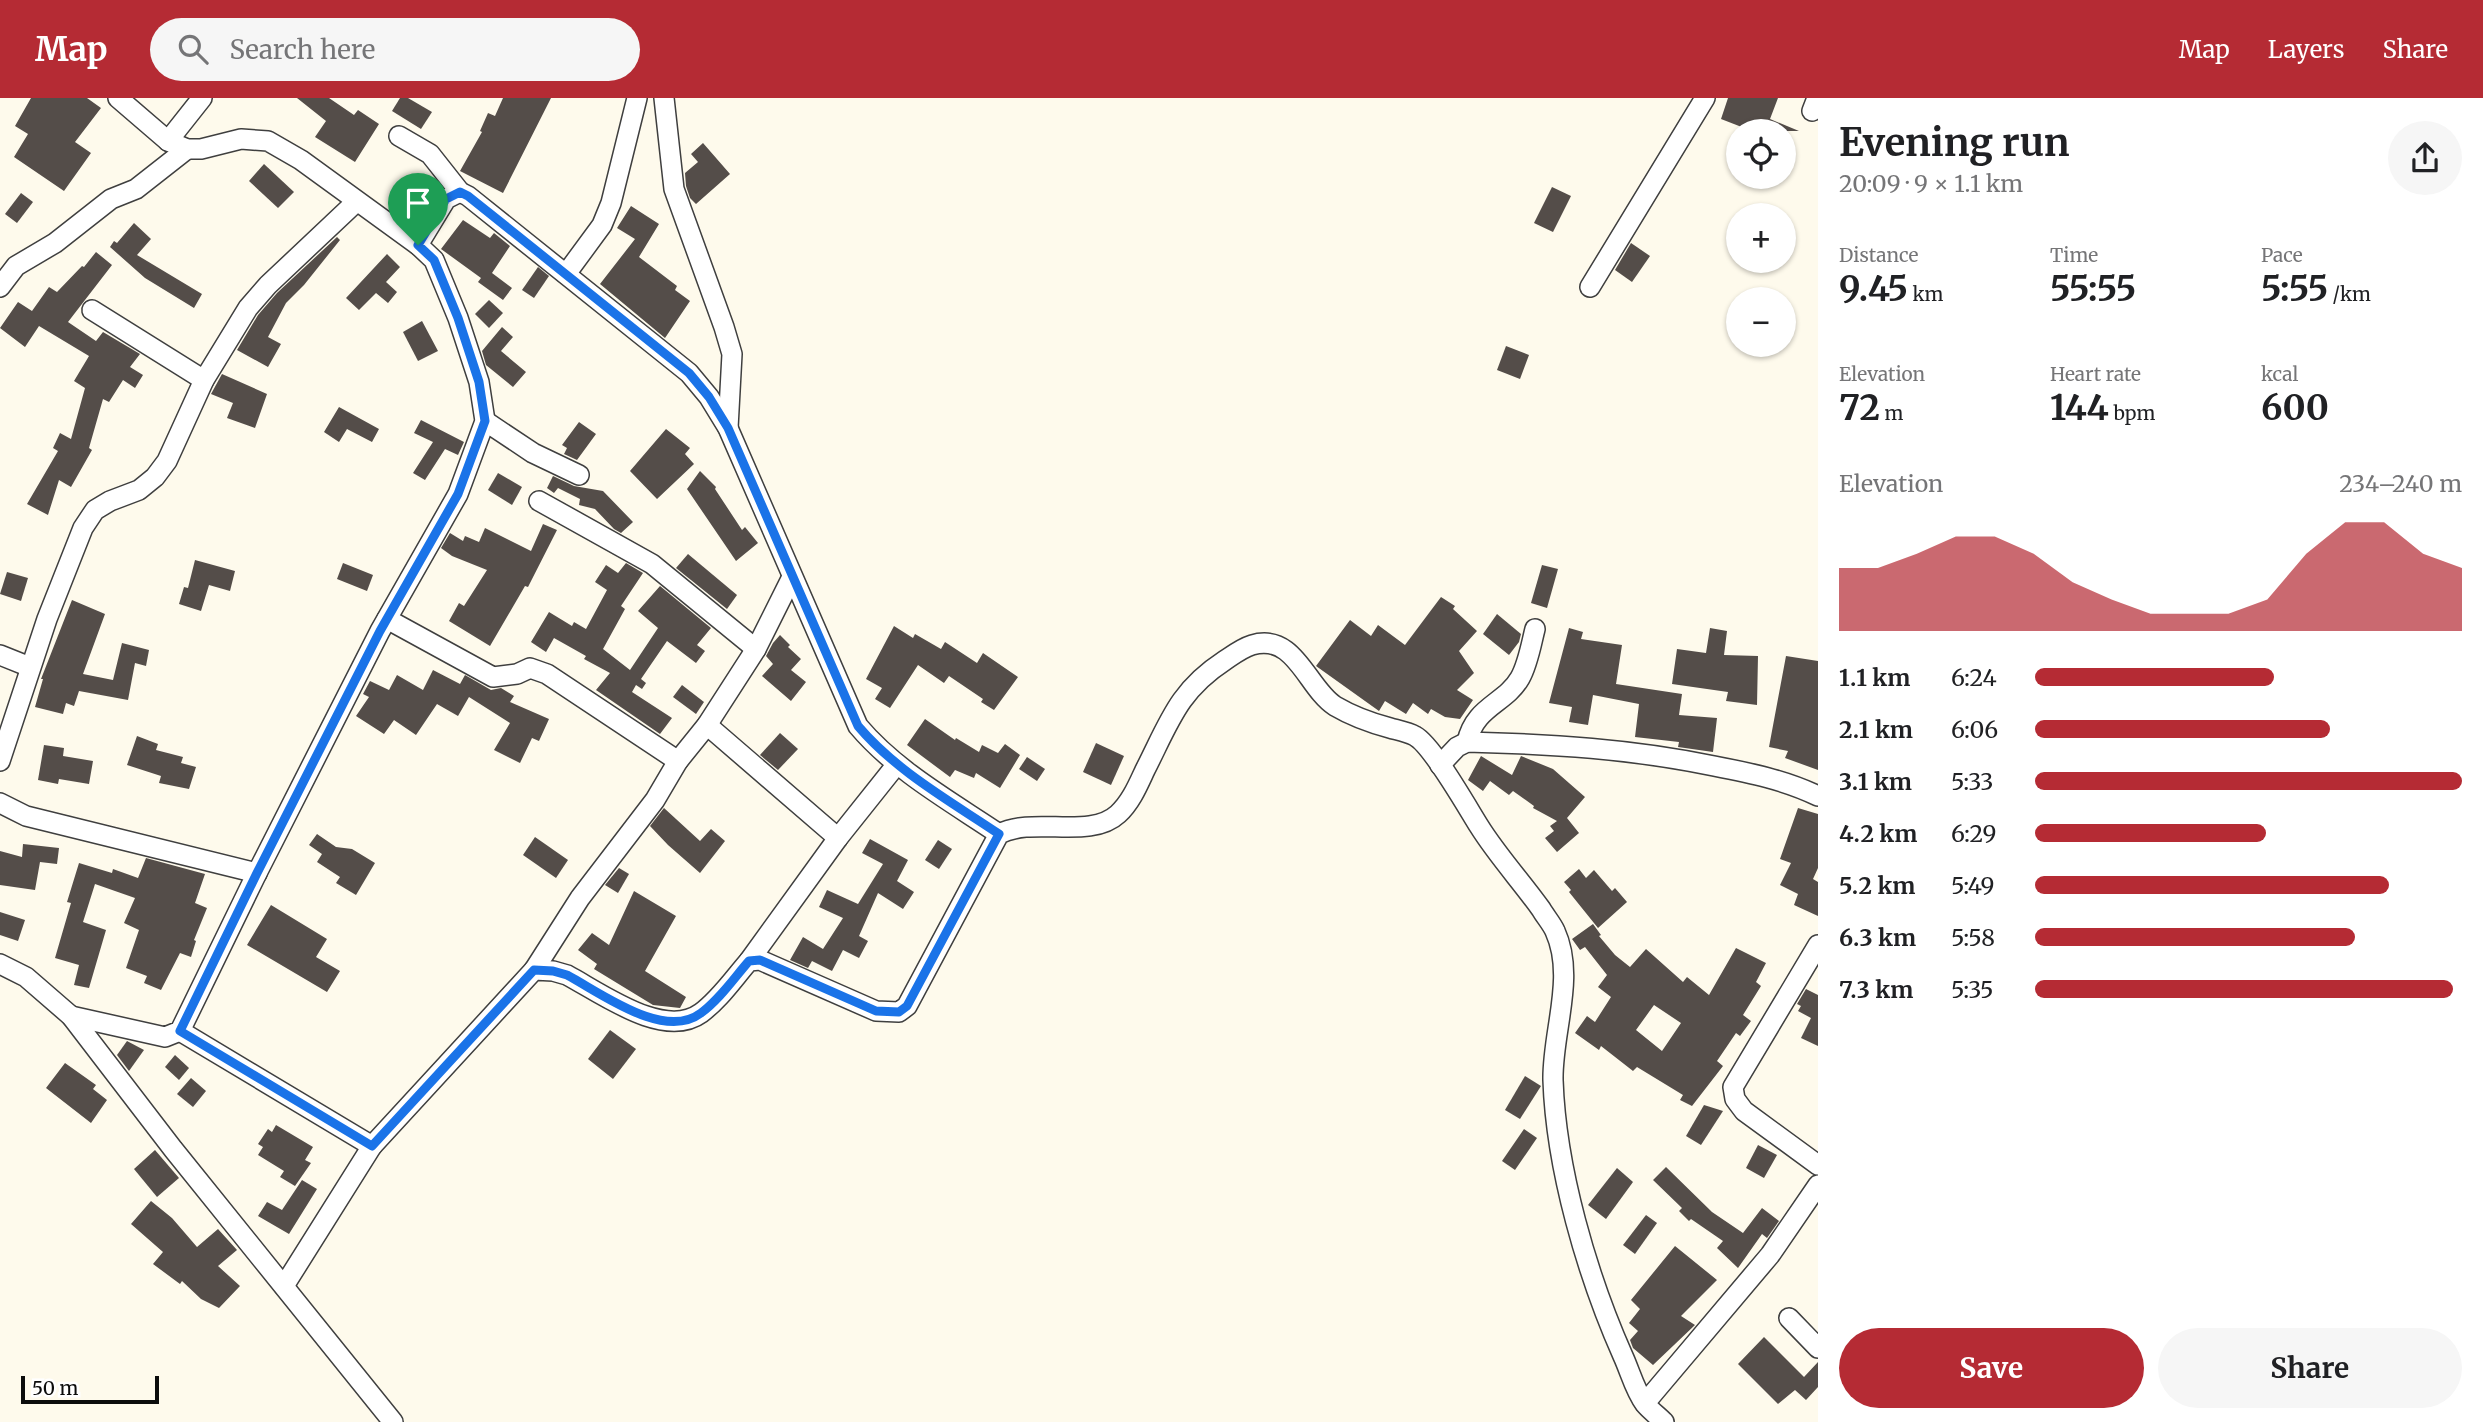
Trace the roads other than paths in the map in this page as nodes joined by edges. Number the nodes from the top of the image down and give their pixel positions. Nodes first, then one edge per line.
1 (118, 98) edge
2 (202, 98) edge
3 (637, 98) edge
4 (664, 98) edge
5 (1705, 98) edge
6 (399, 136) dead end
7 (168, 141) junction
8 (187, 149) junction
9 (460, 192) junction
10 (356, 202) junction
11 (418, 245) junction
12 (566, 274) junction
13 (0, 288) edge
14 (1590, 288) dead end
15 (92, 310) dead end
16 (204, 380) junction
17 (485, 421) junction
18 (728, 428) junction
19 (579, 475) dead end
20 (539, 501) dead end
21 (792, 577) junction
22 (387, 619) junction
23 (1535, 629) dead end
24 (756, 649) junction
25 (0, 655) edge
26 (30, 667) junction
27 (707, 725) junction
28 (1468, 742) junction
29 (0, 761) edge
30 (678, 761) junction
31 (897, 764) junction
32 (1440, 765) junction
33 (1818, 796) edge
34 (0, 803) edge
35 (999, 834) junction
36 (838, 838) junction
37 (257, 873) junction
38 (1818, 946) edge
39 (749, 961) junction
40 (0, 964) edge
41 (534, 970) junction
42 (71, 1016) junction
43 (180, 1031) junction
44 (372, 1146) junction
45 (1818, 1165) edge
46 (1818, 1185) edge
47 (284, 1286) junction
48 (1788, 1318) dead end
49 (1818, 1348) edge
50 (1644, 1403) junction
51 (393, 1422) edge
52 (1664, 1422) edge

1 - 7 street
2 - 7 street
3 - 12 street
4 - 18 street
5 - 14 street
6 - 9 street
7 - 8 street
8 - 10 street
8 - 13 street
9 - 11 street
9 - 12 street
10 - 11 street
10 - 16 street
11 - 17 street
12 - 18 street
15 - 16 street
16 - 26 street
17 - 19 street
17 - 22 street
18 - 21 street
20 - 24 street
21 - 24 street
21 - 31 street
22 - 30 street
22 - 37 street
23 - 28 street
24 - 27 street
25 - 26 street
26 - 29 street
27 - 30 street
27 - 36 street
28 - 32 street
28 - 33 street
30 - 41 street
31 - 35 street
31 - 36 street
32 - 35 street
32 - 50 street
34 - 37 street
35 - 39 street
36 - 39 street
37 - 43 street
38 - 45 street
39 - 41 street
40 - 42 street
41 - 44 street
42 - 43 street
42 - 47 street
43 - 44 street
44 - 47 street
46 - 50 street
47 - 51 street
48 - 49 street
50 - 52 street

